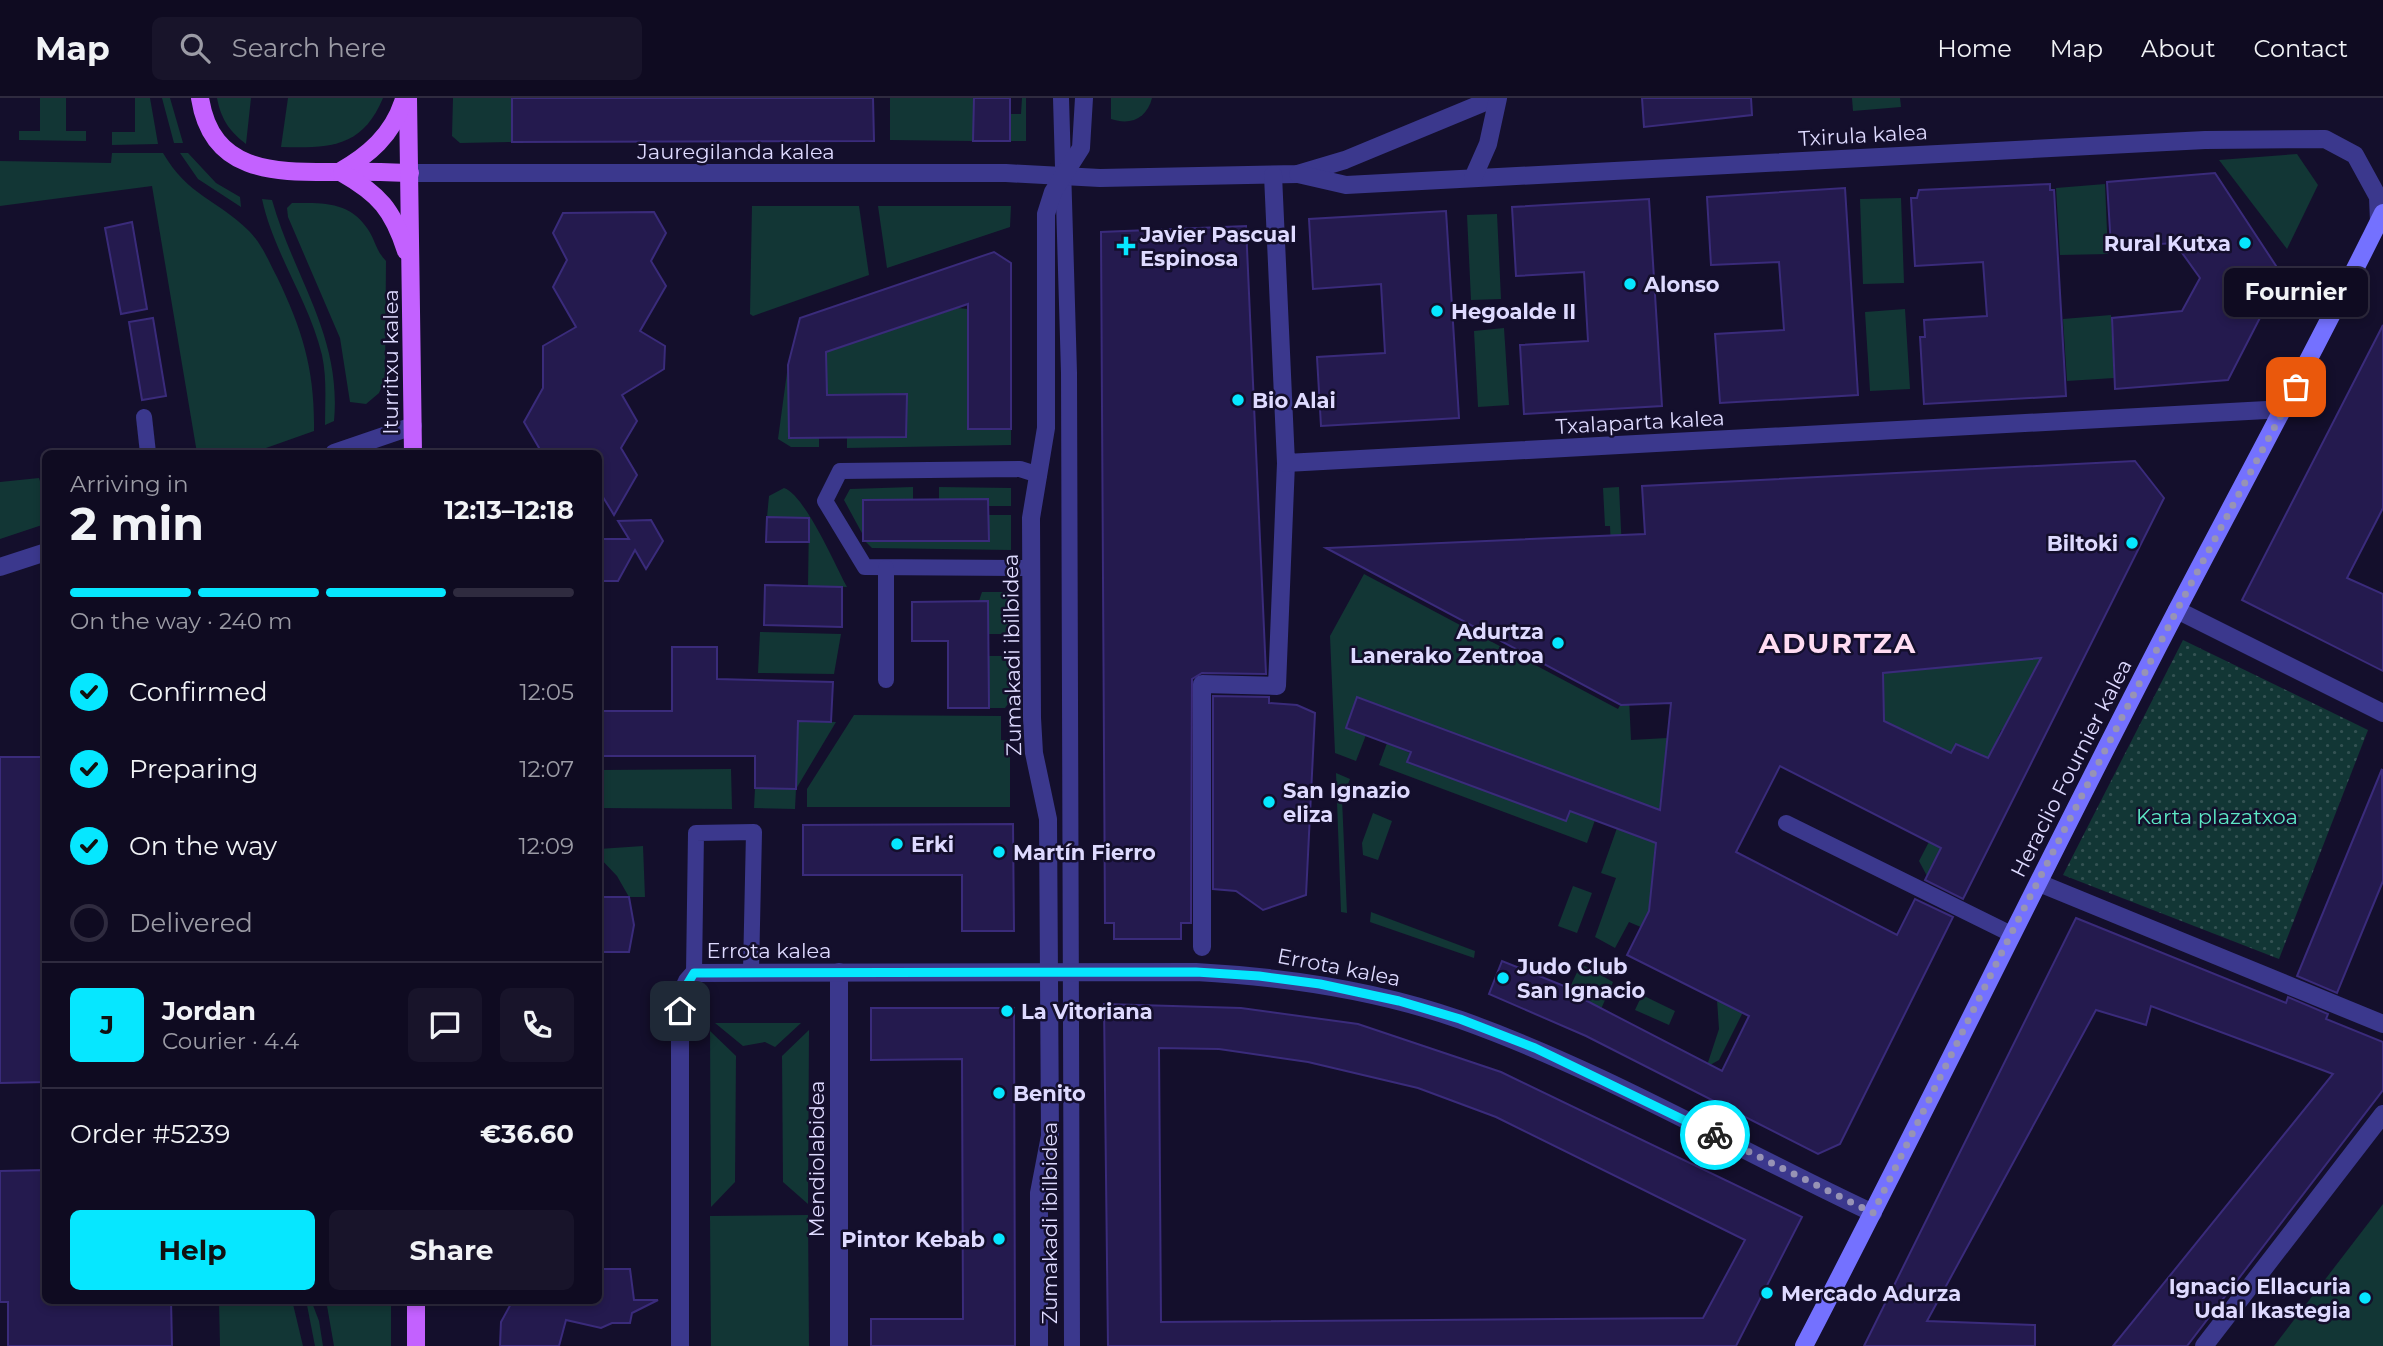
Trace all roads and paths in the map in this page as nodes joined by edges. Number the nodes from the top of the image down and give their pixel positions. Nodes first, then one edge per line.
1 (200, 98) edge
2 (406, 98) edge
3 (1061, 98) edge
4 (1084, 98) edge
5 (1497, 98) edge
6 (339, 172) junction
7 (410, 173) junction
8 (1298, 174) junction
9 (1063, 175) junction
10 (1273, 175) junction
11 (1473, 178) junction
12 (2381, 217) edge
13 (412, 271) junction
14 (2285, 409) junction
15 (144, 417) dead end
16 (413, 426) junction
17 (148, 450) edge
18 (343, 450) edge
19 (414, 450) edge
20 (1286, 463) junction
21 (1039, 475) junction
22 (42, 553) edge
23 (0, 567) edge
24 (886, 568) junction
25 (1031, 568) junction
26 (2177, 610) junction
27 (886, 680) dead end
28 (2383, 713) edge
29 (1786, 823) dead end
30 (2039, 883) junction
31 (2011, 934) junction
32 (1202, 947) dead end
33 (751, 971) junction
34 (839, 972) junction
35 (694, 973) junction
36 (1071, 973) junction
37 (1048, 974) junction
38 (2383, 1024) edge
39 (2383, 1114) edge
40 (1873, 1213) junction
41 (416, 1304) edge
42 (416, 1346) edge
43 (680, 1346) edge
44 (839, 1346) edge
45 (1039, 1346) edge
46 (1072, 1346) edge
47 (1804, 1346) edge
48 (2204, 1346) edge

1 - 6 main road
2 - 6 main road, Iturritxu kalea
2 - 7 main road, Iturritxu kalea
3 - 9 lane, Zumakadi ibilbidea
4 - 9 street, Zumakadi ibilbidea
5 - 8 street
5 - 11 street
6 - 7 main road
6 - 13 main road, Iturritxu kalea
7 - 9 street, Jauregilanda kalea
7 - 13 main road, Iturritxu kalea
8 - 10 street, Jauregilanda kalea
8 - 11 street, Txirula kalea
9 - 10 street, Jauregilanda kalea
9 - 21 street, Zumakadi ibilbidea
9 - 36 lane, Zumakadi ibilbidea
10 - 20 street
11 - 12 street, Txirula kalea
12 - 14 main road, Heraclio Fournier kalea
13 - 16 main road, Iturritxu kalea
14 - 20 street, Txalaparta kalea
14 - 26 main road, Heraclio Fournier kalea
15 - 17 lane
16 - 18 street
16 - 19 main road, Iturritxu kalea
20 - 32 street
21 - 24 lane
21 - 25 street, Zumakadi ibilbidea
22 - 23 street
24 - 25 lane
24 - 27 lane
25 - 37 street, Zumakadi ibilbidea
26 - 28 street
26 - 30 main road, Heraclio Fournier kalea
29 - 31 lane
30 - 31 main road, Heraclio Fournier kalea
30 - 38 street
31 - 40 main road, Heraclio Fournier kalea
33 - 34 street, Errota kalea
33 - 35 street, Errota kalea
33 - 35 lane
34 - 37 street, Errota kalea
34 - 44 street, Mendiolabidea
35 - 43 street, Errota kalea
36 - 37 street, Errota kalea
36 - 40 street, Errota kalea
36 - 46 lane, Zumakadi ibilbidea
37 - 45 street, Zumakadi ibilbidea
39 - 48 street
40 - 47 main road, Heraclio Fournier kalea
41 - 42 main road

